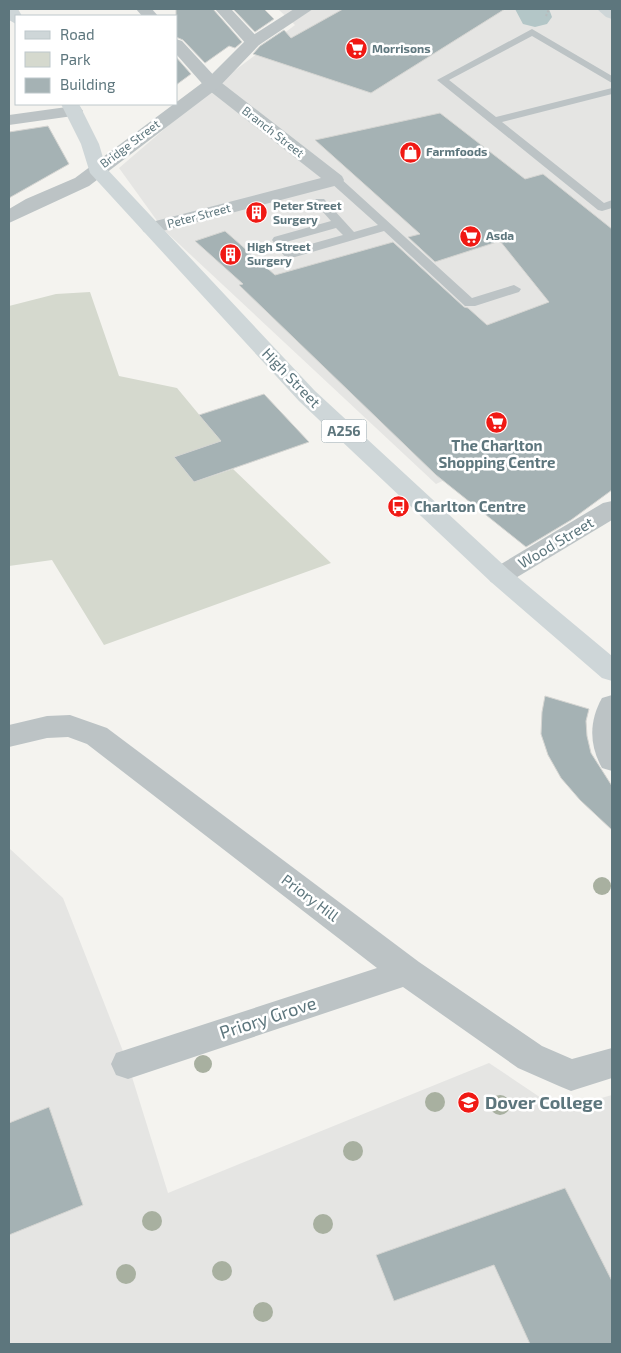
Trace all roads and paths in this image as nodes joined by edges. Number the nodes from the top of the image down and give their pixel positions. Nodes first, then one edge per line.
1 (223, 9) edge
2 (305, 9) edge
3 (605, 9) edge
4 (612, 14) edge
5 (253, 42) junction
6 (178, 46) edge
7 (612, 80) edge
8 (212, 84) junction
9 (612, 91) edge
10 (72, 107) edge
11 (9, 120) edge
12 (494, 121) junction
13 (97, 169) junction
14 (335, 180) junction
15 (320, 202) dead end
16 (612, 204) edge
17 (9, 217) edge
18 (339, 224) junction
19 (386, 227) junction
20 (151, 228) junction
21 (352, 237) junction
22 (514, 288) dead end
23 (612, 509) edge
24 (500, 576) junction
25 (612, 672) edge
26 (612, 705) edge
27 (9, 736) edge
28 (612, 760) edge
29 (407, 972) junction
30 (612, 1063) edge
31 (128, 1064) dead end

1 - 5 street
2 - 5 street, Bridge Street
3 - 4 main road
5 - 8 street, Bridge Street
6 - 8 street, Branch Street
7 - 12 lane
8 - 13 street, Bridge Street
8 - 14 street, Branch Street
9 - 12 lane
10 - 11 street
10 - 13 main road, A256
12 - 16 lane
13 - 17 street, Bridge Street
13 - 20 main road, High Street / A256
14 - 19 lane
14 - 20 street, Peter Street
15 - 18 lane
18 - 21 lane
18 - 21 lane
19 - 21 lane
19 - 22 lane
20 - 24 main road, High Street / A256
23 - 24 street, Wood Street
24 - 25 main road, High Street / A256
26 - 28 street
27 - 29 street, Priory Hill
29 - 30 street, Priory Hill
29 - 31 street, Priory Grove

